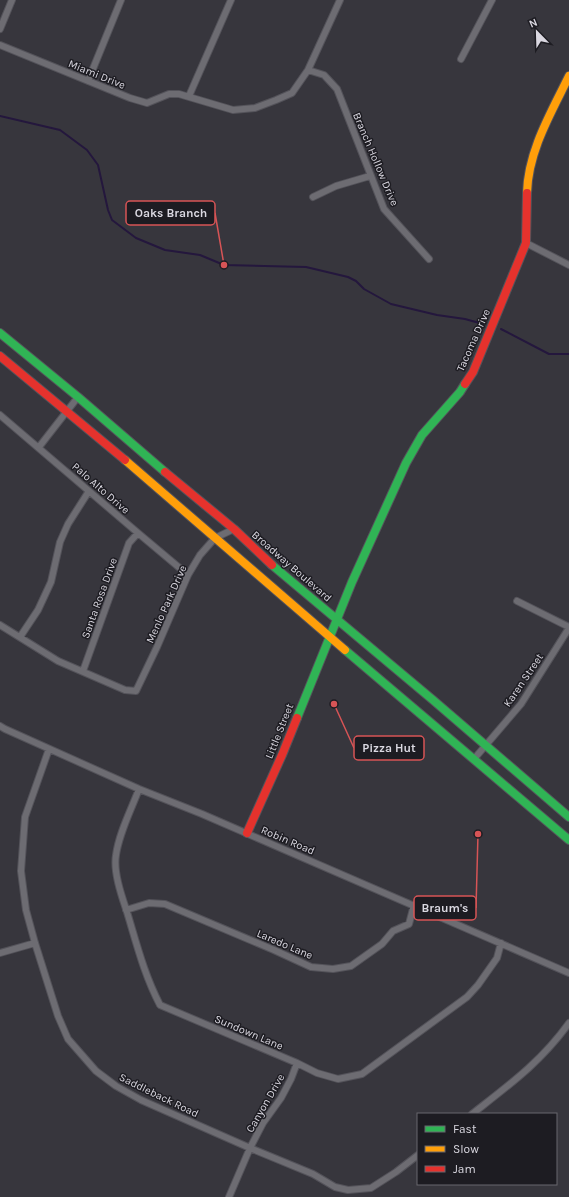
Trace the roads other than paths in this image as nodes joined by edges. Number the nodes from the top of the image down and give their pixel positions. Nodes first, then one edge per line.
1 (12, 0) edge
2 (121, 0) edge
3 (231, 0) edge
4 (340, 0) edge
5 (492, 0) edge
6 (0, 29) edge
7 (0, 45) edge
8 (461, 59) dead end
9 (308, 70) junction
10 (569, 76) edge
11 (88, 81) junction
12 (189, 96) junction
13 (370, 176) junction
14 (312, 196) dead end
15 (526, 243) junction
16 (429, 259) dead end
17 (569, 265) edge
18 (0, 333) edge
19 (0, 356) edge
20 (78, 397) junction
21 (67, 411) junction
22 (0, 415) edge
23 (39, 447) junction
24 (89, 490) junction
25 (234, 529) junction
26 (138, 533) junction
27 (215, 538) junction
28 (188, 575) junction
29 (517, 601) dead end
30 (336, 619) junction
31 (0, 625) edge
32 (569, 627) edge
33 (329, 636) junction
34 (20, 637) junction
35 (83, 671) junction
36 (0, 726) edge
37 (485, 746) junction
38 (49, 749) junction
39 (474, 759) junction
40 (139, 789) junction
41 (569, 817) edge
42 (247, 833) junction
43 (569, 840) edge
44 (414, 905) junction
45 (126, 910) junction
46 (501, 943) junction
47 (34, 944) junction
48 (0, 953) edge
49 (569, 973) edge
50 (569, 1023) edge
51 (297, 1063) junction
52 (473, 1113) edge
53 (250, 1148) junction
54 (417, 1156) edge
55 (229, 1197) edge

1 - 6 street
2 - 11 street
3 - 12 street
4 - 9 street, Miami Drive
5 - 8 street
7 - 11 street, Miami Drive
9 - 12 street, Miami Drive
9 - 13 street, Branch Hollow Drive
10 - 15 main road, Tacoma Drive
11 - 12 street, Miami Drive
13 - 14 street
13 - 16 street, Branch Hollow Drive
15 - 17 street
15 - 30 main road, Tacoma Drive
18 - 20 main road, Broadway Boulevard
19 - 21 main road
20 - 21 street
20 - 25 main road, Broadway Boulevard
21 - 23 street
21 - 27 main road
22 - 23 street, Palo Alto Drive
23 - 24 street, Palo Alto Drive
24 - 26 street, Palo Alto Drive
24 - 34 street
25 - 27 street, Menlo Park Drive
25 - 30 main road, Broadway Boulevard
26 - 28 street, Palo Alto Drive
26 - 35 street, Santa Rosa Drive
27 - 28 street, Menlo Park Drive
27 - 33 main road
28 - 35 street, Menlo Park Drive
29 - 32 street
30 - 33 main road, Tacoma Drive
30 - 37 main road, Broadway Boulevard
31 - 34 street
32 - 37 street, Karen Street
33 - 39 main road
33 - 42 main road, Little Street
34 - 35 street
36 - 38 street, Robin Road
37 - 39 street, Karen Street
37 - 41 main road, Broadway Boulevard
38 - 40 street, Robin Road
38 - 47 street, Saddleback Road
39 - 43 main road
40 - 42 street, Robin Road
40 - 45 street, Sundown Lane
42 - 44 street, Robin Road
44 - 45 street, Laredo Lane
44 - 46 street, Robin Road
45 - 51 street, Sundown Lane
46 - 49 street, Robin Road
46 - 51 street, Sundown Lane
47 - 48 street
47 - 53 street, Saddleback Road
50 - 52 street
51 - 53 street, Canyon Drive
53 - 54 street, Saddleback Road
53 - 55 street, Canyon Drive

